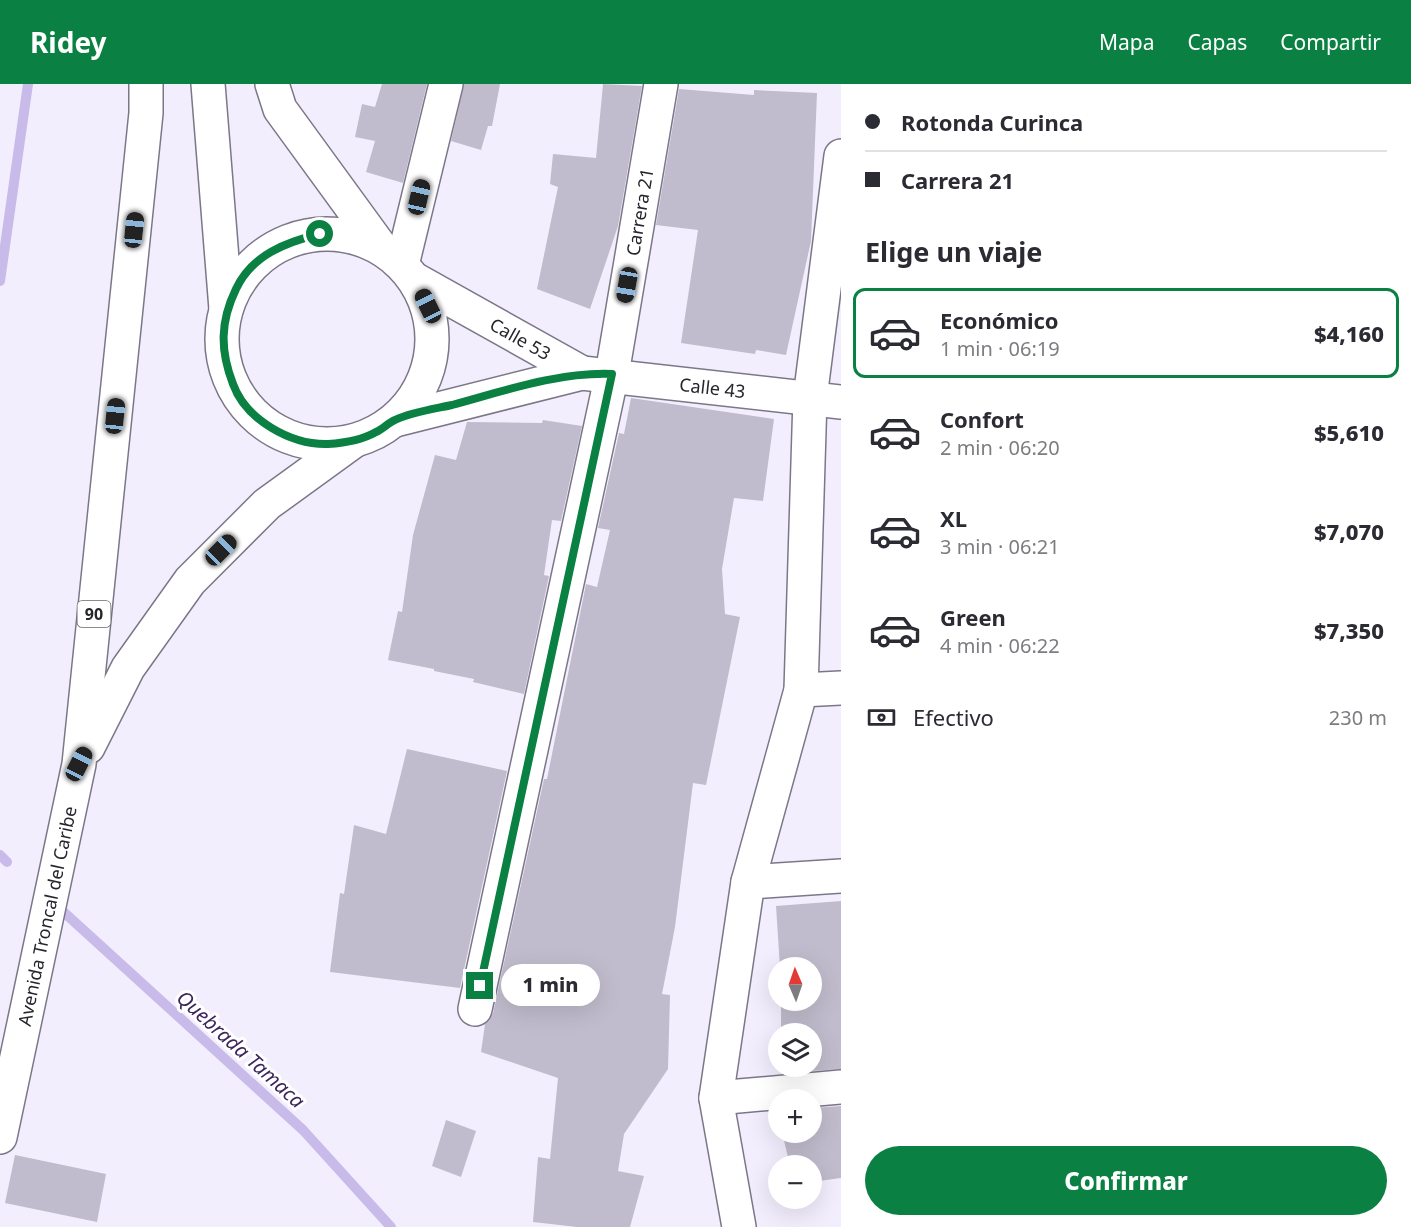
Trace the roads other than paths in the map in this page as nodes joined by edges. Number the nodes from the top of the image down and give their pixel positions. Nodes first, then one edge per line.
1 (146, 84) edge
2 (208, 84) edge
3 (272, 84) edge
4 (446, 84) edge
5 (661, 84) edge
6 (841, 156) edge
7 (399, 264) junction
8 (226, 309) junction
9 (597, 374) junction
10 (826, 400) edge
11 (395, 420) junction
12 (354, 441) junction
13 (841, 688) edge
14 (801, 690) junction
15 (79, 764) junction
16 (841, 876) edge
17 (748, 882) junction
18 (475, 1009) dead end
19 (841, 1087) edge
20 (716, 1098) junction
21 (0, 1137) edge
22 (739, 1227) edge

1 - 15 main road, Avenida Troncal del Caribe / 90
2 - 8 main road
3 - 7 main road
4 - 7 main road
5 - 9 main road, Carrera 21
6 - 10 main road
7 - 8 main road
7 - 9 main road, Calle 53
7 - 11 main road
8 - 12 main road
9 - 10 main road, Calle 43
9 - 11 main road, Calle 53
9 - 18 main road, Carrera 21
10 - 14 main road
11 - 12 main road
12 - 15 main road
13 - 14 main road
14 - 17 main road
15 - 21 main road, Avenida Troncal del Caribe / 90
16 - 17 main road
17 - 20 main road
19 - 20 main road
20 - 22 main road

